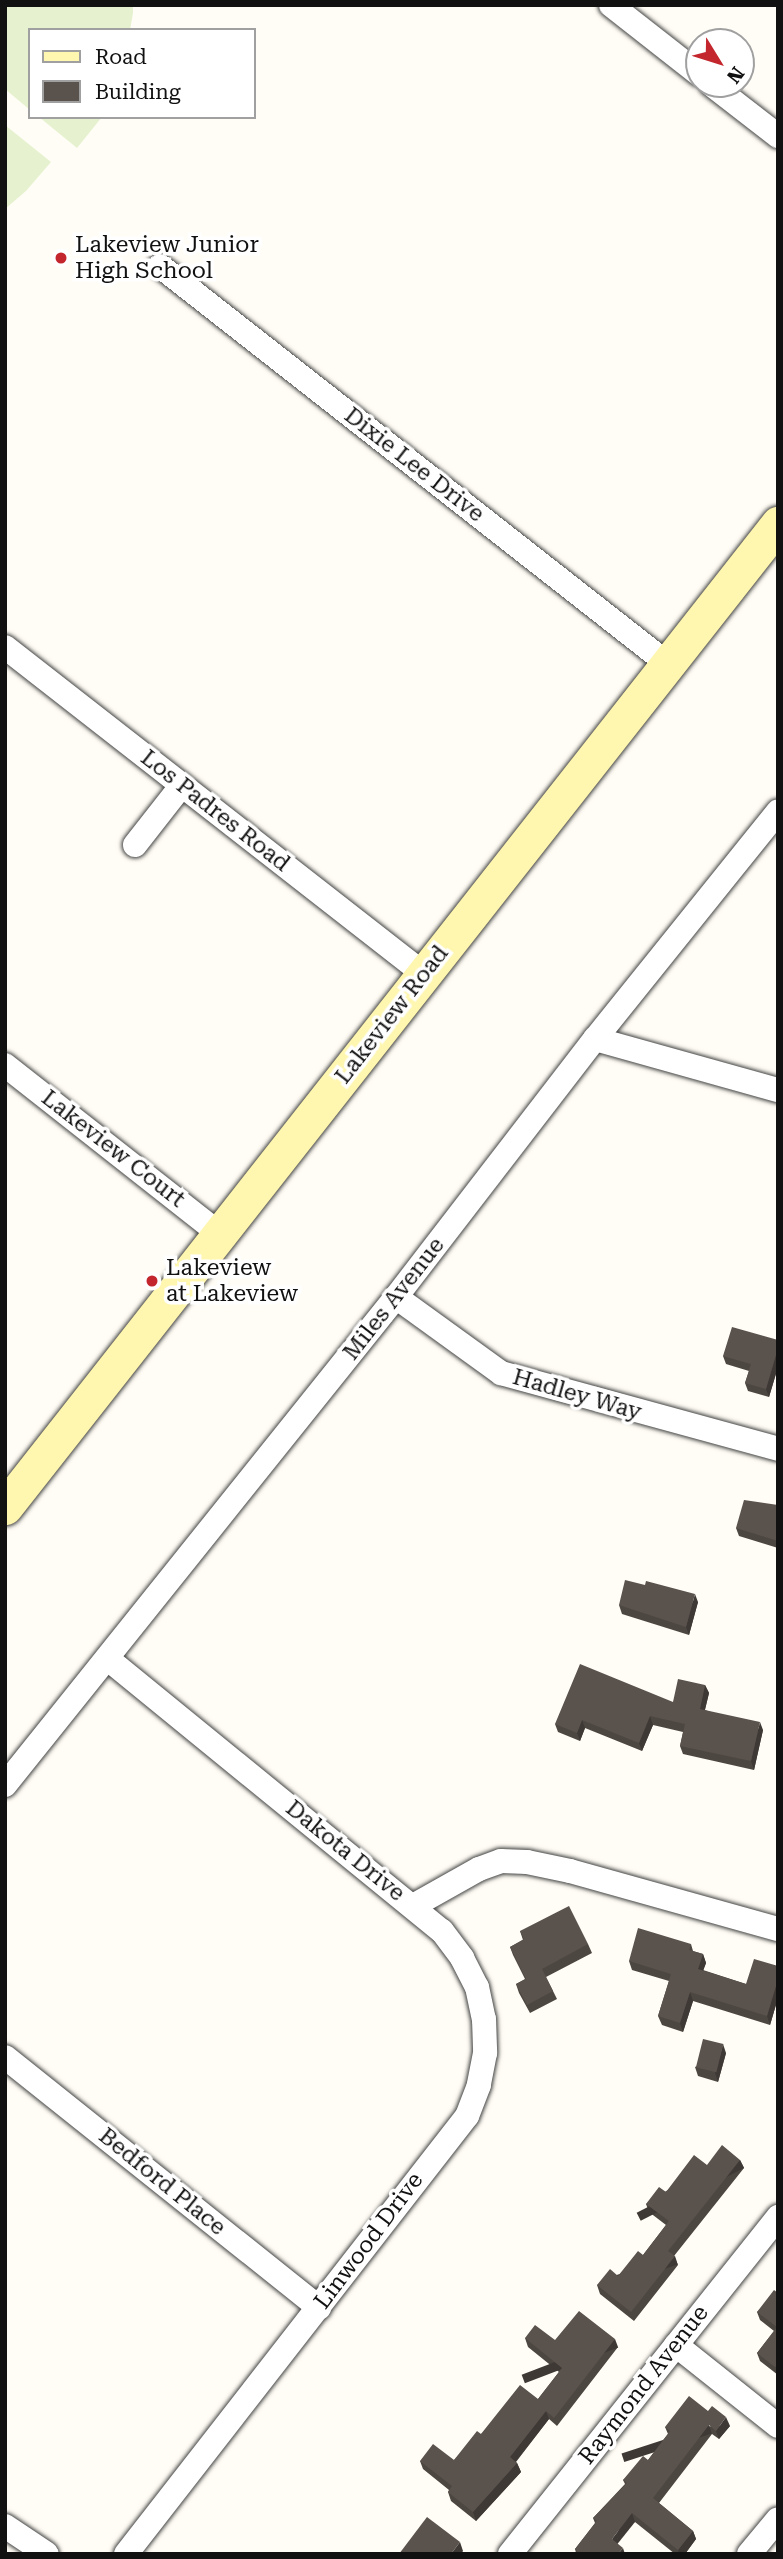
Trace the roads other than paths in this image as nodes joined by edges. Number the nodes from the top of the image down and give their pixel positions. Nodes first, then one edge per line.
1 (611, 5) edge
2 (685, 64) edge
3 (729, 98) edge
4 (778, 136) edge
5 (160, 266) dead end
6 (778, 524) edge
7 (5, 647) edge
8 (668, 664) junction
9 (182, 785) junction
10 (778, 811) edge
11 (135, 845) dead end
12 (424, 974) junction
13 (595, 1039) junction
14 (5, 1065) edge
15 (778, 1090) edge
16 (220, 1234) junction
17 (396, 1297) junction
18 (778, 1450) edge
19 (5, 1507) edge
20 (108, 1659) junction
21 (5, 1785) edge
22 (413, 1906) junction
23 (778, 1929) edge
24 (5, 2057) edge
25 (778, 2217) edge
26 (319, 2308) junction
27 (676, 2345) junction
28 (778, 2426) edge
29 (778, 2519) edge
30 (5, 2526) edge
31 (47, 2554) edge
32 (127, 2554) edge
33 (510, 2554) edge
34 (749, 2554) edge

1 - 2 street
3 - 4 street
5 - 8 street, Dixie Lee Drive
6 - 8 main road, Lakeview Road
7 - 9 street, Los Padres Road
8 - 12 main road, Lakeview Road
9 - 11 street
9 - 12 street, Los Padres Road
10 - 13 street, Miles Avenue
12 - 16 main road, Lakeview Road
13 - 15 street
13 - 17 street, Miles Avenue
14 - 16 street, Lakeview Court
16 - 19 main road, Lakeview Road
17 - 18 street, Hadley Way
17 - 20 street, Miles Avenue
20 - 21 street, Miles Avenue
20 - 22 street, Dakota Drive
22 - 23 street, Dakota Drive
22 - 26 street, Linwood Drive
24 - 26 street, Bedford Place
25 - 27 street, Raymond Avenue
26 - 32 street, Linwood Drive
27 - 28 street
27 - 33 street, Raymond Avenue
29 - 34 street
30 - 31 street

